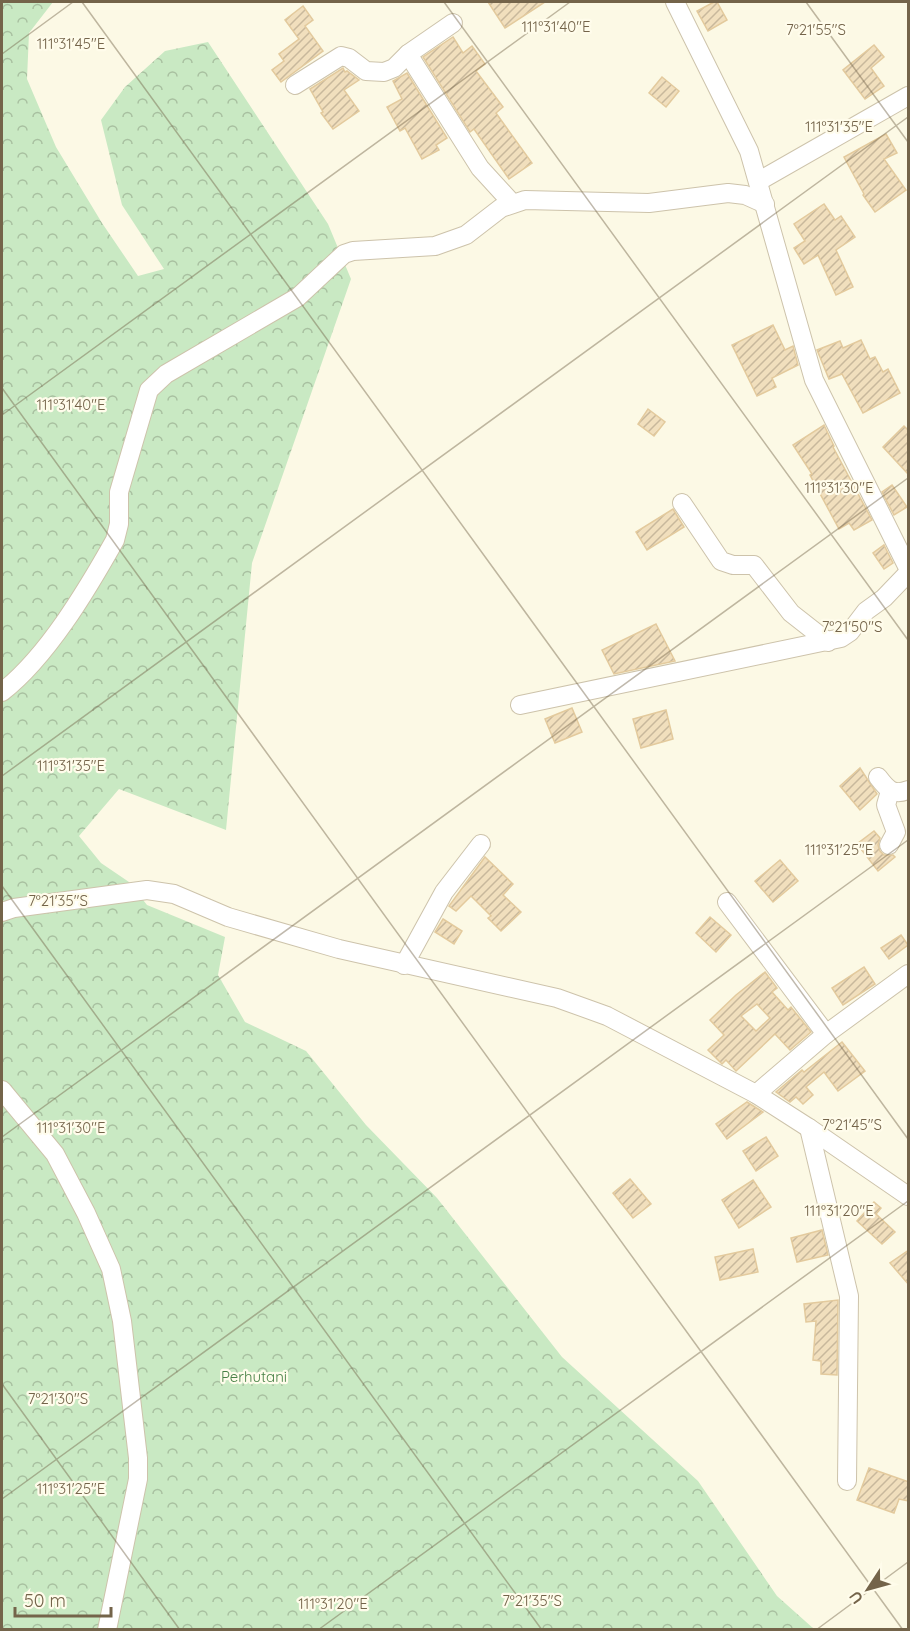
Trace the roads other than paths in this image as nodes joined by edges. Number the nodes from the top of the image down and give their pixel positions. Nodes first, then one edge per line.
1 (680, 7) edge
2 (453, 23) dead end
3 (408, 54) junction
4 (295, 85) dead end
5 (909, 96) edge
6 (759, 181) junction
7 (512, 203) junction
8 (765, 204) junction
9 (682, 503) dead end
10 (909, 568) edge
11 (909, 573) edge
12 (828, 642) junction
13 (2, 692) edge
14 (520, 705) dead end
15 (878, 777) dead end
16 (909, 790) edge
17 (890, 791) junction
18 (481, 844) dead end
19 (889, 845) dead end
20 (727, 902) dead end
21 (2, 912) edge
22 (404, 965) junction
23 (909, 974) edge
24 (826, 1034) junction
25 (2, 1090) edge
26 (756, 1094) junction
27 (809, 1128) junction
28 (909, 1196) edge
29 (847, 1481) dead end
30 (107, 1629) edge

1 - 6 street
2 - 3 street
3 - 4 street
3 - 7 street
5 - 6 street
6 - 8 street
7 - 8 street
7 - 13 street
8 - 10 street
9 - 12 street
11 - 12 street
12 - 14 street
15 - 17 street
16 - 17 street
17 - 19 street
18 - 22 street
20 - 24 street
21 - 22 street
22 - 26 street
23 - 24 street
24 - 26 street
25 - 30 street
26 - 27 street
27 - 28 street
27 - 29 street

